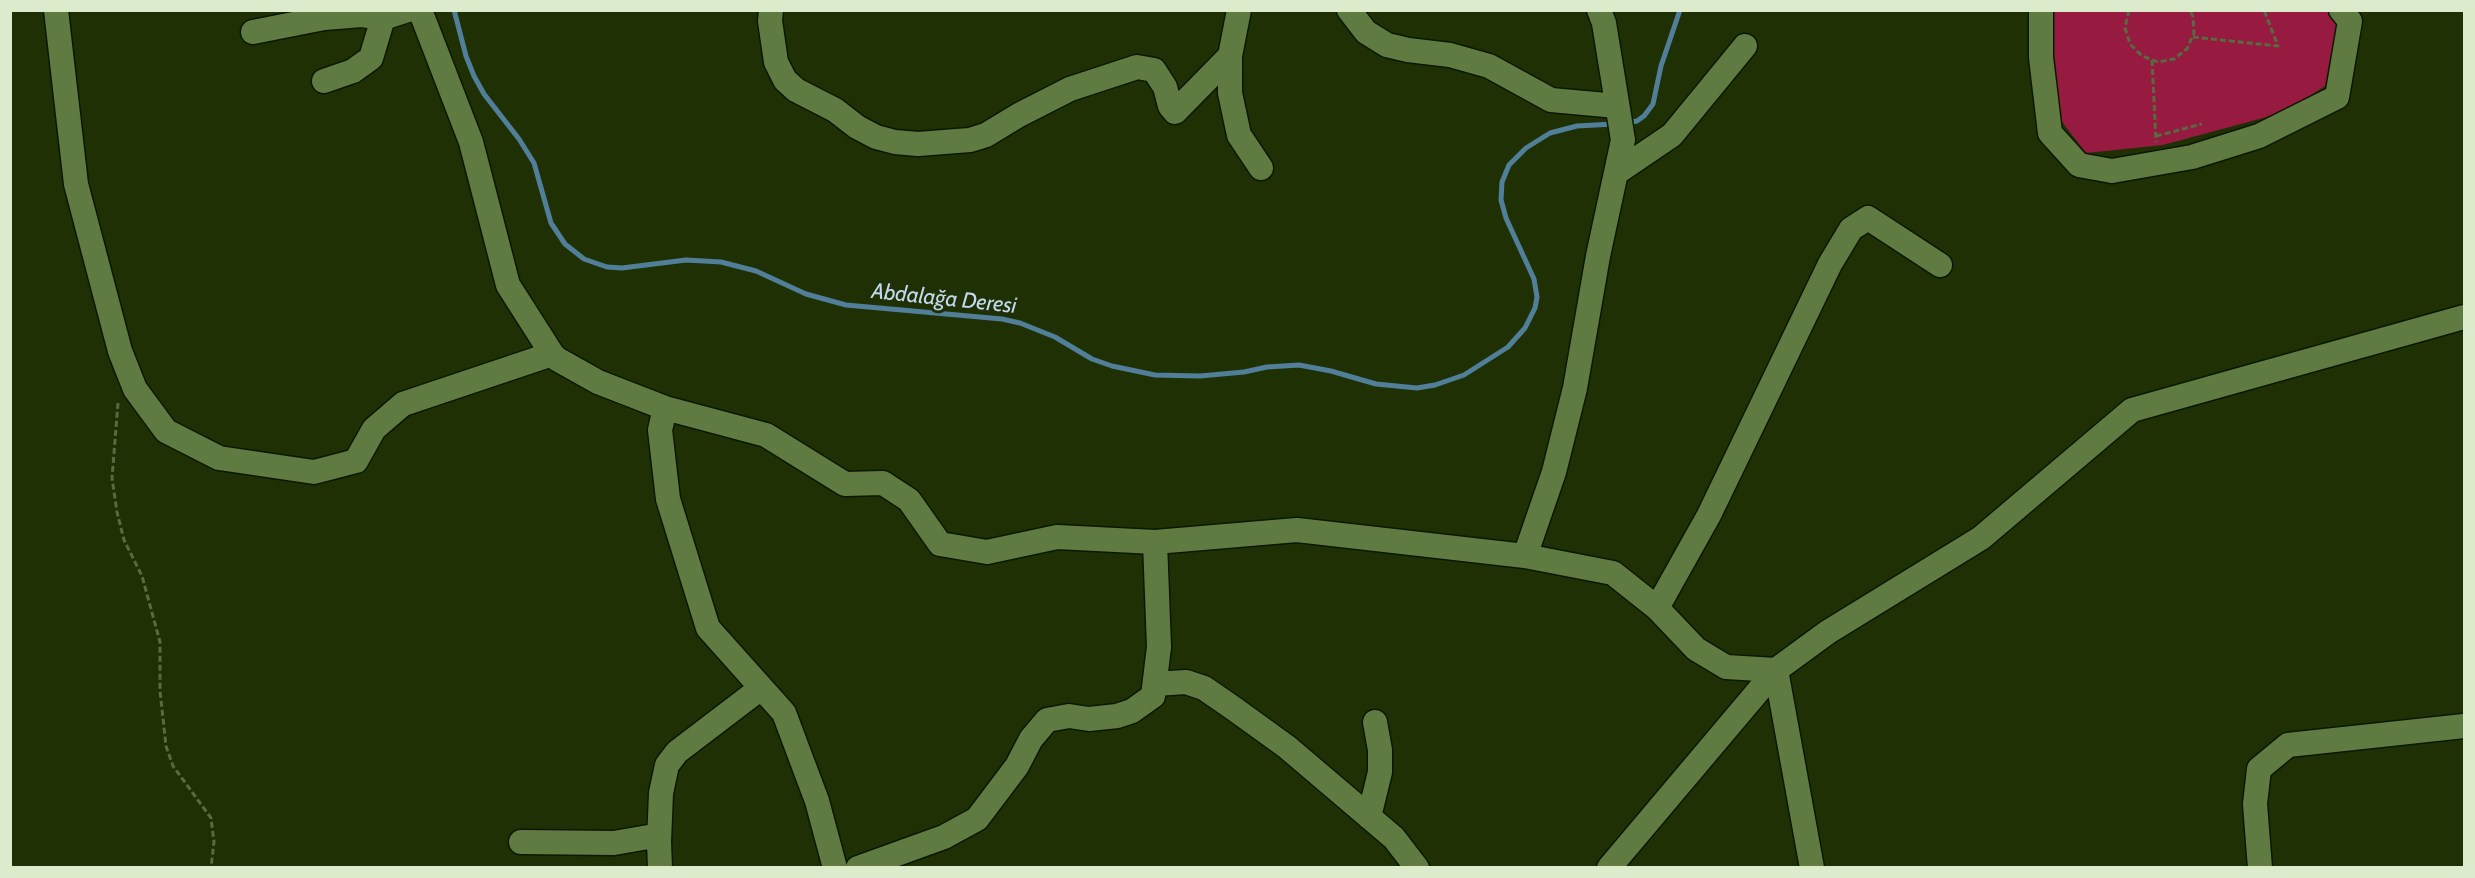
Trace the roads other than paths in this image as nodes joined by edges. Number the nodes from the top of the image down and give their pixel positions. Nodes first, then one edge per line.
1 (56, 10) edge
2 (408, 10) edge
3 (420, 10) edge
4 (771, 10) edge
5 (1239, 10) edge
6 (1349, 10) edge
7 (2041, 10) edge
8 (2342, 10) edge
9 (1607, 15) edge
10 (383, 18) junction
11 (253, 32) dead end
12 (1745, 46) dead end
13 (1230, 56) junction
14 (324, 81) dead end
15 (1618, 111) junction
16 (1261, 168) dead end
17 (1616, 173) junction
18 (1940, 265) dead end
19 (2464, 316) edge
20 (552, 354) junction
21 (665, 408) junction
22 (1155, 542) junction
23 (1525, 556) junction
24 (1657, 608) junction
25 (1776, 670) junction
26 (1155, 684) junction
27 (761, 688) junction
28 (1375, 722) dead end
29 (2464, 726) edge
30 (1369, 817) junction
31 (659, 830) junction
32 (521, 842) dead end
33 (660, 867) edge
34 (835, 867) edge
35 (858, 867) edge
36 (1417, 867) edge
37 (1609, 867) edge
38 (1812, 867) edge
39 (2260, 867) edge

1 - 20 street
2 - 10 street
3 - 20 street
4 - 13 street
5 - 13 street
6 - 15 street
7 - 8 street
9 - 15 street
10 - 11 street
10 - 14 street
12 - 17 street
13 - 16 street
15 - 17 street
17 - 23 street
18 - 24 street
19 - 25 street
20 - 21 street
21 - 22 street
21 - 27 street
22 - 23 street
22 - 26 street
23 - 24 street
24 - 25 street
25 - 37 street
25 - 38 street
26 - 30 street
26 - 35 street
27 - 31 street
27 - 34 street
28 - 30 street
29 - 39 street
30 - 36 street
31 - 32 street
31 - 33 street

